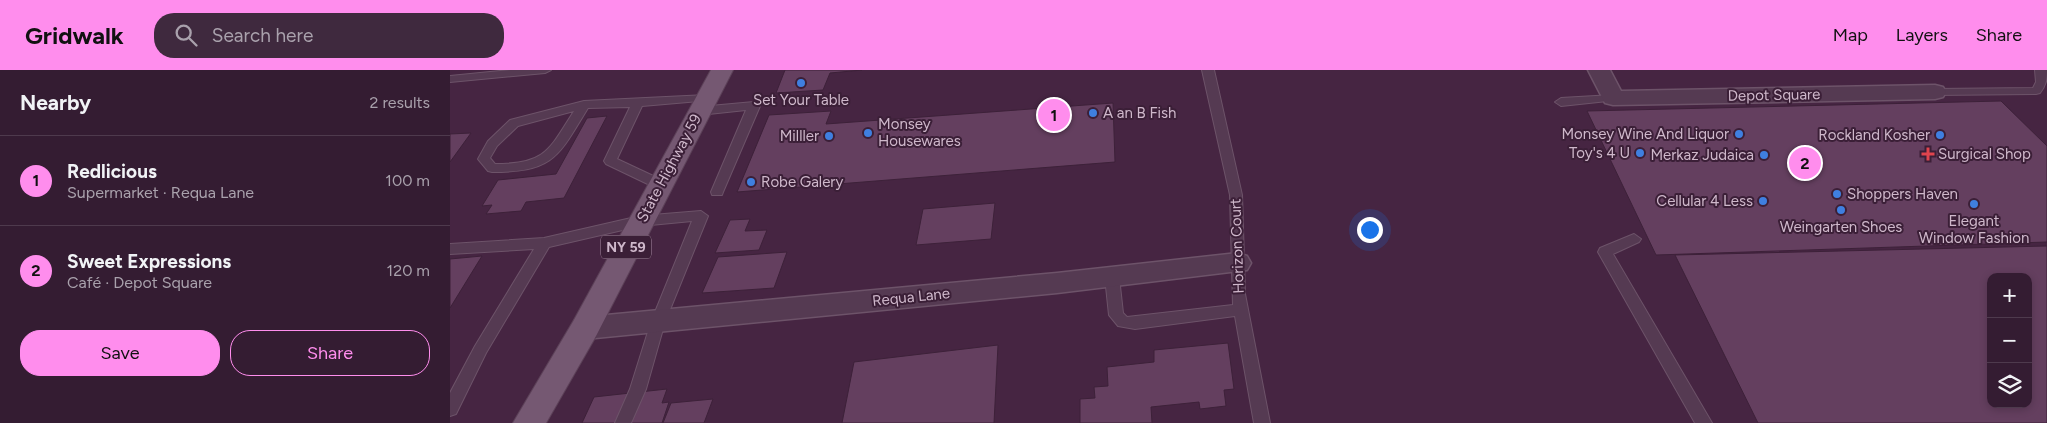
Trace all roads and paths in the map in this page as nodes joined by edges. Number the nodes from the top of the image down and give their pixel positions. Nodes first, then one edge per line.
1 (545, 70) edge
2 (722, 70) edge
3 (1208, 70) edge
4 (1599, 70) edge
5 (2041, 70) edge
6 (450, 79) edge
7 (1935, 92) joint
8 (1613, 98) junction
9 (1561, 102) dead end
10 (638, 103) junction
11 (703, 104) junction
12 (584, 105) junction
13 (754, 106) joint
14 (659, 184) junction
15 (717, 192) dead end
16 (640, 220) junction
17 (1634, 239) dead end
18 (544, 243) junction
19 (450, 249) edge
20 (1238, 263) junction
21 (1112, 277) junction
22 (1241, 310) junction
23 (658, 322) junction
24 (585, 328) junction
25 (450, 409) edge
26 (529, 423) edge
27 (623, 423) edge
28 (1262, 423) edge
29 (1704, 423) edge

1 - 6 lane
2 - 11 main road, State Highway 59 / NY 59
3 - 20 lane, Horizon Court
4 - 8 street
5 - 7 lane
7 - 8 street, Depot Square
8 - 9 lane
10 - 11 lane
10 - 12 lane
10 - 14 lane
11 - 13 lane
11 - 14 main road, State Highway 59 / NY 59
12 - 12 lane
13 - 15 lane
14 - 16 main road, State Highway 59 / NY 59
16 - 18 lane
16 - 23 lane
16 - 24 main road, State Highway 59 / NY 59
17 - 29 lane
18 - 19 lane
18 - 25 lane
20 - 21 street, Requa Lane
20 - 22 lane, Horizon Court
21 - 22 lane
21 - 23 street, Requa Lane
22 - 28 lane, Horizon Court
23 - 24 street, Requa Lane
23 - 27 lane
24 - 26 main road, State Highway 59 / NY 59

